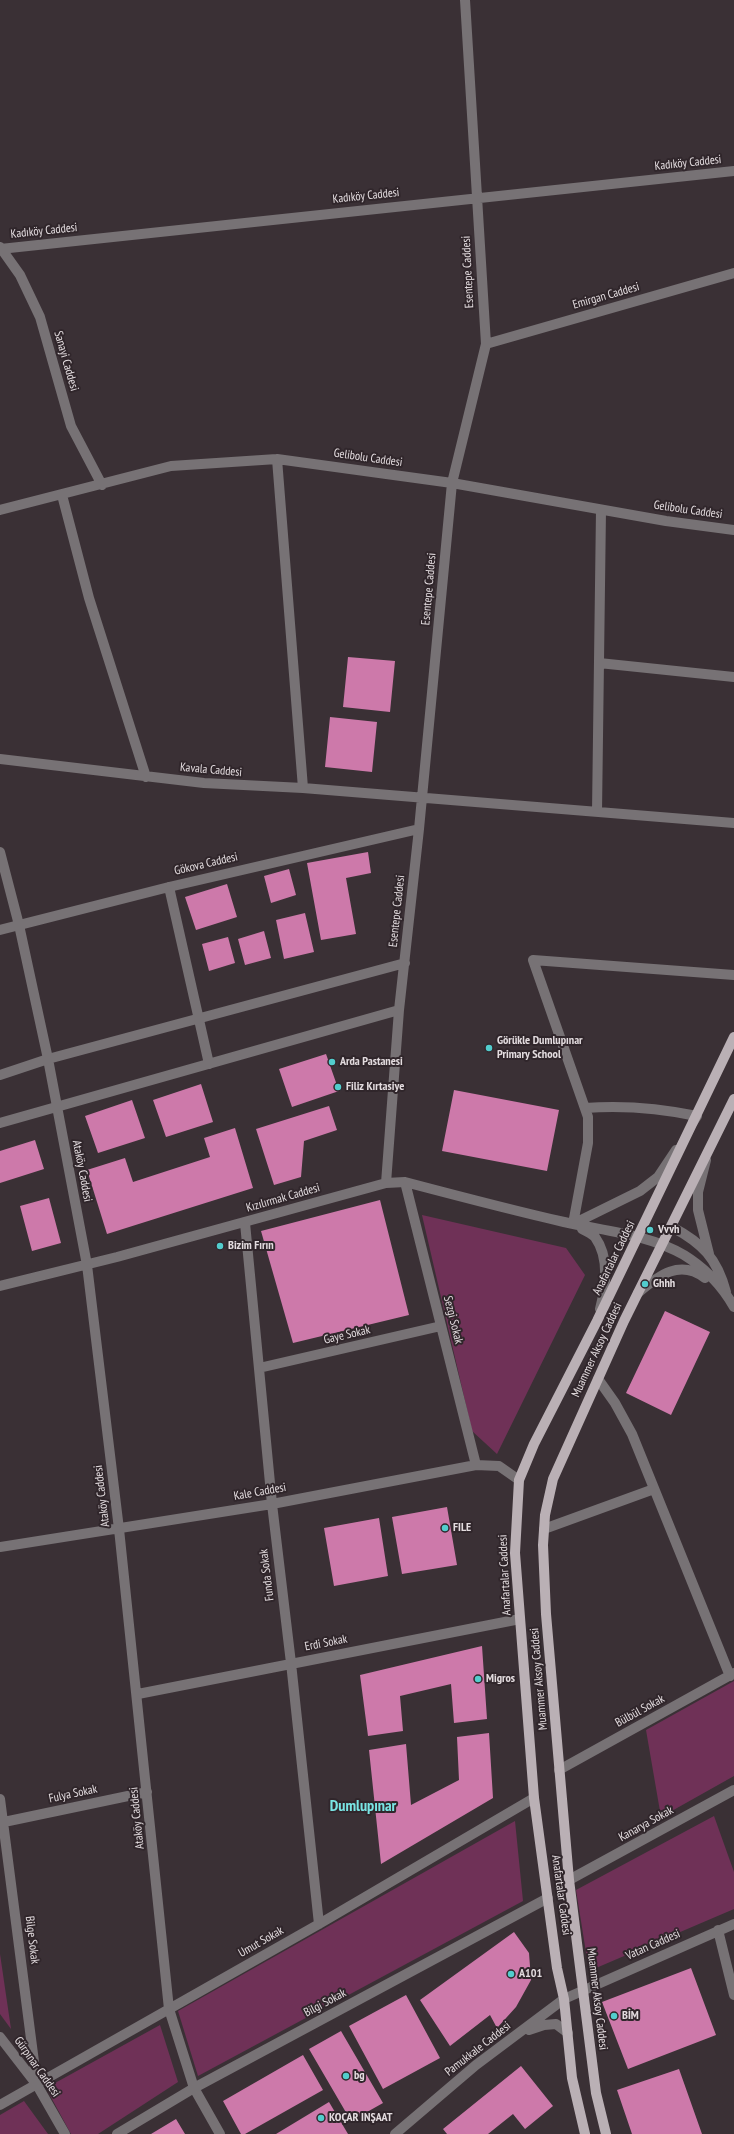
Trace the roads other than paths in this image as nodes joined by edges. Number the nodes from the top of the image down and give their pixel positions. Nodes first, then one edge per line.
1 (465, 0) edge
2 (734, 171) edge
3 (477, 197) junction
4 (0, 248) edge
5 (734, 273) edge
6 (486, 344) junction
7 (277, 459) junction
8 (452, 483) junction
9 (102, 485) junction
10 (62, 494) junction
11 (0, 510) edge
12 (601, 510) junction
13 (734, 530) edge
14 (599, 663) junction
15 (734, 677) edge
16 (0, 759) edge
17 (146, 777) junction
18 (303, 788) junction
19 (422, 797) junction
20 (598, 812) junction
21 (734, 823) edge
22 (419, 829) junction
23 (0, 852) edge
24 (169, 887) junction
25 (19, 925) junction
26 (0, 930) edge
27 (405, 963) junction
28 (734, 975) edge
29 (400, 1010) junction
30 (198, 1019) junction
31 (734, 1037) edge
32 (48, 1059) junction
33 (209, 1064) junction
34 (0, 1075) edge
35 (734, 1099) edge
36 (56, 1107) junction
37 (585, 1108) junction
38 (697, 1116) junction
39 (0, 1123) edge
40 (709, 1150) junction
41 (404, 1182) junction
42 (386, 1183) junction
43 (245, 1223) junction
44 (573, 1224) junction
45 (672, 1227) junction
46 (638, 1237) junction
47 (662, 1245) junction
48 (709, 1254) junction
49 (87, 1265) junction
50 (0, 1286) edge
51 (638, 1293) junction
52 (727, 1296) junction
53 (734, 1307) edge
54 (597, 1321) junction
55 (441, 1326) junction
56 (259, 1368) junction
57 (598, 1379) junction
58 (476, 1465) junction
59 (519, 1480) junction
60 (654, 1489) junction
61 (272, 1504) junction
62 (120, 1529) junction
63 (544, 1529) junction
64 (0, 1548) edge
65 (520, 1619) junction
66 (291, 1663) junction
67 (732, 1674) edge
68 (138, 1694) junction
69 (559, 1770) junction
70 (734, 1790) edge
71 (147, 1792) junction
72 (534, 1798) junction
73 (0, 1799) edge
74 (4, 1822) junction
75 (569, 1880) junction
76 (548, 1898) junction
77 (319, 1924) junction
78 (734, 1924) edge
79 (718, 1930) junction
80 (582, 1990) junction
81 (734, 1995) edge
82 (564, 1999) junction
83 (169, 2009) junction
84 (568, 2033) junction
85 (518, 2035) junction
86 (0, 2037) edge
87 (37, 2085) junction
88 (194, 2088) junction
89 (0, 2105) edge
90 (65, 2134) edge
91 (117, 2134) edge
92 (220, 2134) edge
93 (395, 2134) edge
94 (584, 2134) edge
95 (606, 2134) edge

1 - 3 street, Esentepe Caddesi
2 - 3 street, Kadıköy Caddesi
3 - 4 street, Kadıköy Caddesi
3 - 6 street, Esentepe Caddesi
4 - 9 street, Sanayi Caddesi
5 - 6 street, Emirgan Caddesi
6 - 8 street, Esentepe Caddesi
7 - 8 street, Gelibolu Caddesi
7 - 9 street, Gelibolu Caddesi
7 - 18 street
8 - 12 street, Gelibolu Caddesi
8 - 19 street, Esentepe Caddesi
9 - 10 street, Gelibolu Caddesi
10 - 11 street, Gelibolu Caddesi
10 - 17 street
12 - 13 street, Gelibolu Caddesi
12 - 14 street
14 - 15 street
14 - 20 street
16 - 17 street, Kavala Caddesi
17 - 18 street, Kavala Caddesi
18 - 19 street, Kavala Caddesi
19 - 20 street, Kavala Caddesi
19 - 22 street, Esentepe Caddesi
20 - 21 street, Kavala Caddesi
22 - 24 street, Gökova Caddesi
22 - 27 street, Esentepe Caddesi
23 - 25 street, Ataköy Caddesi
24 - 25 street, Gökova Caddesi
24 - 30 street
25 - 26 street, Gökova Caddesi
25 - 32 street, Ataköy Caddesi
27 - 29 street, Esentepe Caddesi
27 - 30 street
28 - 37 street
29 - 33 street
29 - 42 street, Esentepe Caddesi
30 - 32 street
30 - 33 street
31 - 38 main road, Anafartalar Caddesi
32 - 34 street
32 - 36 street, Ataköy Caddesi
33 - 36 street
35 - 40 main road
36 - 39 street
36 - 49 street, Ataköy Caddesi
37 - 38 street
37 - 44 street
38 - 44 street
38 - 46 main road, Anafartalar Caddesi
40 - 45 main road
40 - 48 street
41 - 42 street, Kızılırmak Caddesi
41 - 44 street, Kızılırmak Caddesi
41 - 55 street, Sezgi Sokak
42 - 43 street, Kızılırmak Caddesi
43 - 49 street, Kızılırmak Caddesi
43 - 56 street, Funda Sokak
44 - 46 street
44 - 54 street
45 - 47 main road
45 - 48 street
46 - 47 street
46 - 54 main road, Anafartalar Caddesi
47 - 51 main road, Muammer Aksoy Caddesi
47 - 52 street
48 - 52 street
49 - 50 street, Kızılırmak Caddesi
49 - 62 street, Ataköy Caddesi
51 - 52 street
51 - 57 main road, Muammer Aksoy Caddesi
52 - 53 street
54 - 59 main road, Anafartalar Caddesi
55 - 56 street, Gaye Sokak
55 - 58 street, Sezgi Sokak
56 - 61 street, Funda Sokak
57 - 60 street
57 - 63 main road, Muammer Aksoy Caddesi
58 - 59 street, Kale Caddesi
58 - 61 street, Kale Caddesi
59 - 65 main road, Anafartalar Caddesi
60 - 63 street
60 - 67 street
61 - 62 street, Kale Caddesi
61 - 66 street, Funda Sokak
62 - 64 street, Kale Caddesi
62 - 68 street, Ataköy Caddesi
63 - 69 main road, Muammer Aksoy Caddesi
65 - 66 street, Erdi Sokak
65 - 72 main road, Anafartalar Caddesi
66 - 68 street, Erdi Sokak
66 - 77 street, Funda Sokak
67 - 69 street, Bülbül Sokak
68 - 71 street, Ataköy Caddesi
69 - 75 main road, Muammer Aksoy Caddesi
70 - 75 street, Kanarya Sokak
71 - 74 street, Fulya Sokak
71 - 83 street, Ataköy Caddesi
72 - 76 main road, Anafartalar Caddesi
72 - 77 street, Umut Sokak
73 - 74 street, Bilge Sokak
74 - 87 street, Bilge Sokak
75 - 80 main road, Muammer Aksoy Caddesi
76 - 82 main road, Anafartalar Caddesi
76 - 88 street, Bilgi Sokak
77 - 83 street, Umut Sokak
78 - 79 street, Vatan Caddesi
79 - 80 street, Vatan Caddesi
79 - 81 street
80 - 82 street, Pamukkale Caddesi
80 - 95 main road, Muammer Aksoy Caddesi
82 - 84 main road, Anafartalar Caddesi
82 - 85 street, Pamukkale Caddesi
83 - 87 street, Umut Sokak
83 - 88 street, Ataköy Caddesi
84 - 85 street
84 - 94 main road, Anafartalar Caddesi
85 - 93 street, Pamukkale Caddesi
86 - 87 street, Gürpınar Caddesi
87 - 89 street, Umut Sokak
87 - 90 street, Gürpınar Caddesi
88 - 91 street, Bilgi Sokak
88 - 92 street, Ataköy Caddesi

